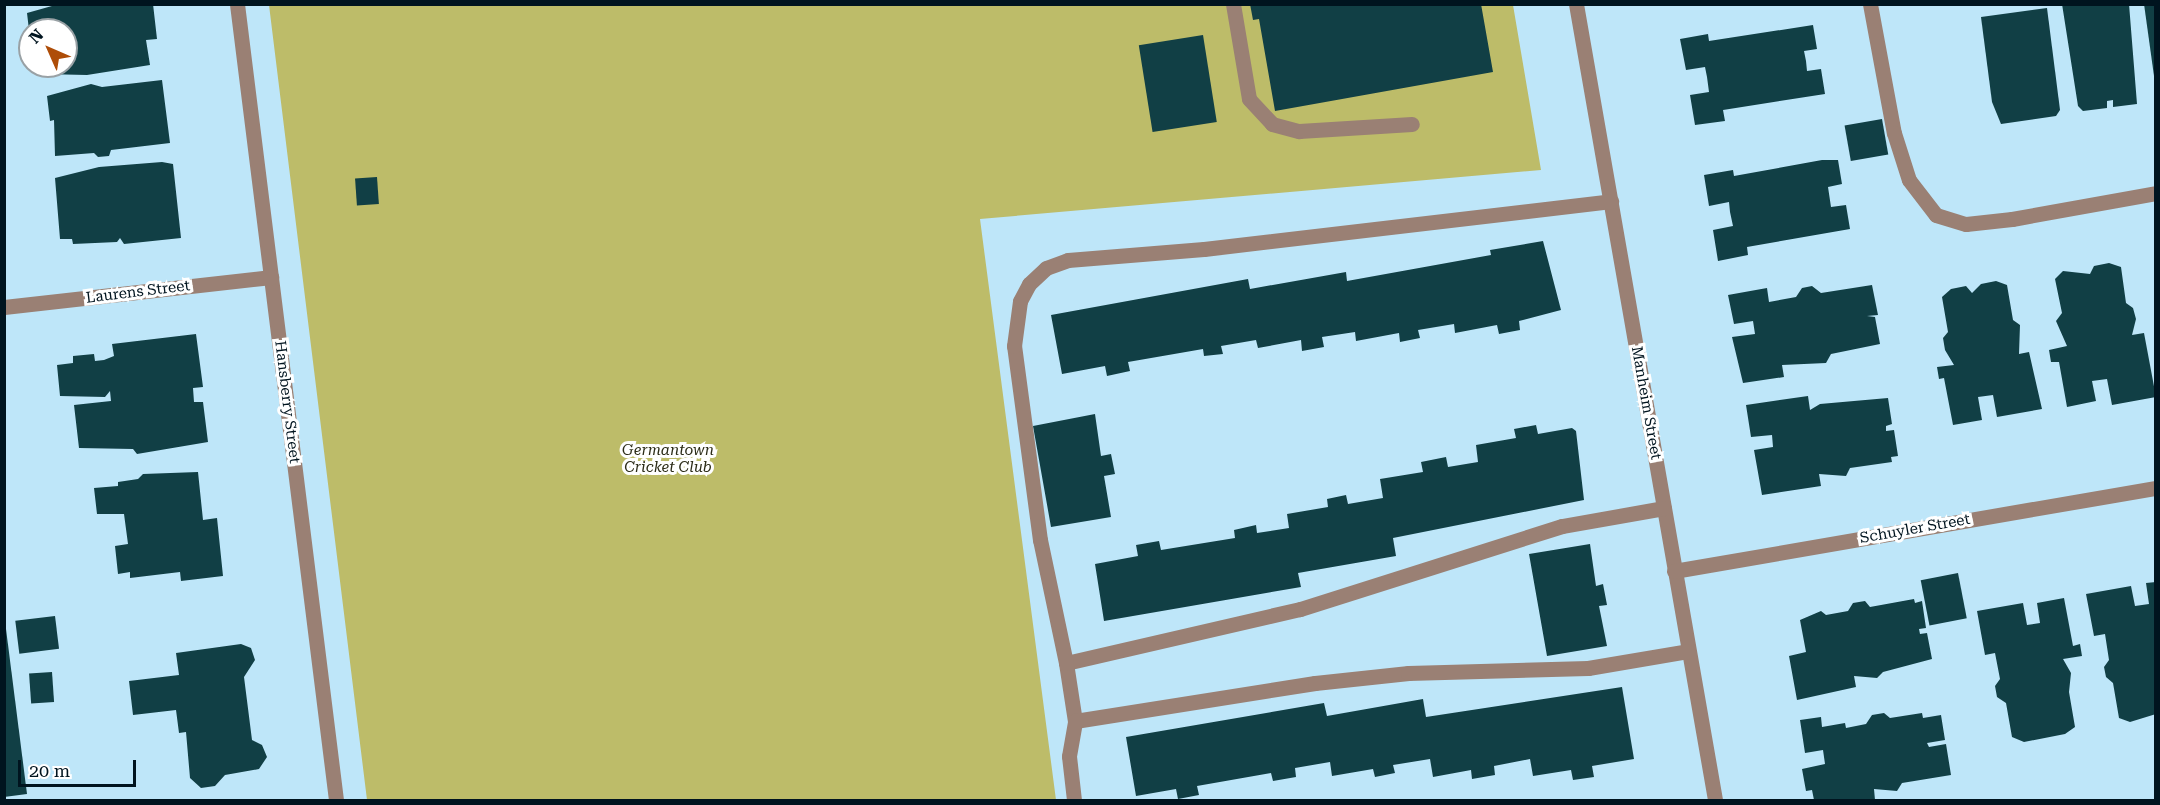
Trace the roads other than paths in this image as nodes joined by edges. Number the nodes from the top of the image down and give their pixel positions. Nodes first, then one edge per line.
1 (237, 4) edge
2 (1233, 4) edge
3 (1576, 4) edge
4 (1870, 4) edge
5 (1412, 124) dead end
6 (2156, 193) edge
7 (1611, 201) junction
8 (271, 277) junction
9 (4, 307) edge
10 (2156, 488) edge
11 (1664, 508) junction
12 (1674, 571) junction
13 (1688, 651) junction
14 (1066, 663) junction
15 (1075, 721) junction
16 (336, 801) edge
17 (1074, 801) edge
18 (1715, 801) edge

1 - 8 street, Hansberry Street
2 - 5 street
3 - 7 street, Manheim Street
4 - 6 street
7 - 11 street, Manheim Street
7 - 14 street
8 - 9 street, Laurens Street
8 - 16 street, Hansberry Street
10 - 12 street, Schuyler Street
11 - 12 street, Manheim Street
11 - 14 street
12 - 13 street, Manheim Street
13 - 15 street
13 - 18 street, Manheim Street
14 - 15 street
15 - 17 street

